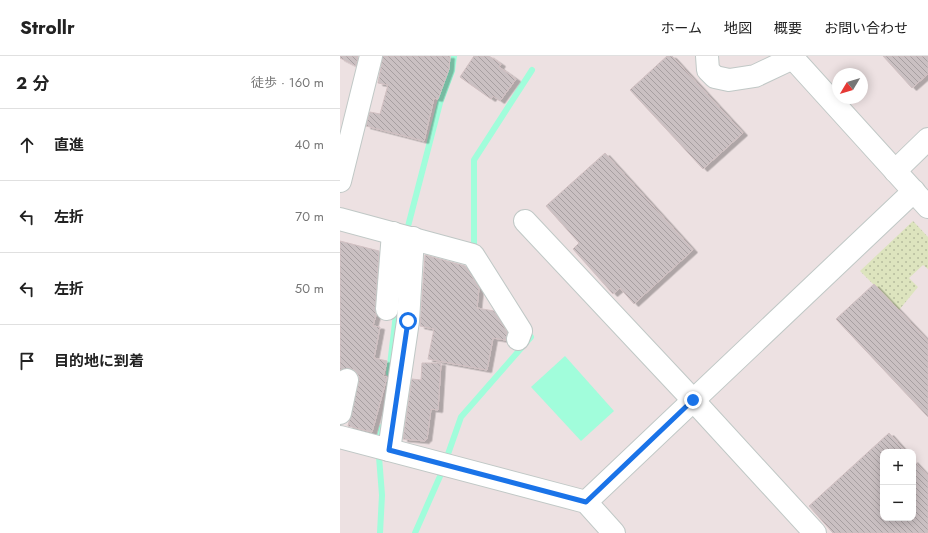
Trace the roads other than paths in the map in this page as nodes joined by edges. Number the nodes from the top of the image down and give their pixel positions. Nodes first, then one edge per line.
1 (371, 56) edge
2 (706, 56) edge
3 (792, 57) edge
4 (928, 139) edge
5 (895, 171) junction
6 (340, 181) edge
7 (921, 199) edge
8 (340, 219) edge
9 (525, 221) dead end
10 (403, 236) junction
11 (387, 309) dead end
12 (518, 339) dead end
13 (347, 380) dead end
14 (693, 400) junction
15 (340, 413) edge
16 (340, 437) edge
17 (389, 450) junction
18 (586, 502) junction
19 (614, 533) edge
20 (815, 533) edge

1 - 6 street
2 - 3 street
3 - 5 street
4 - 5 street
5 - 7 street
7 - 14 street
8 - 10 street
9 - 14 street
10 - 11 street
10 - 12 street
10 - 17 street
13 - 15 street
14 - 18 street
14 - 20 street
16 - 17 street
17 - 18 street
18 - 19 street

